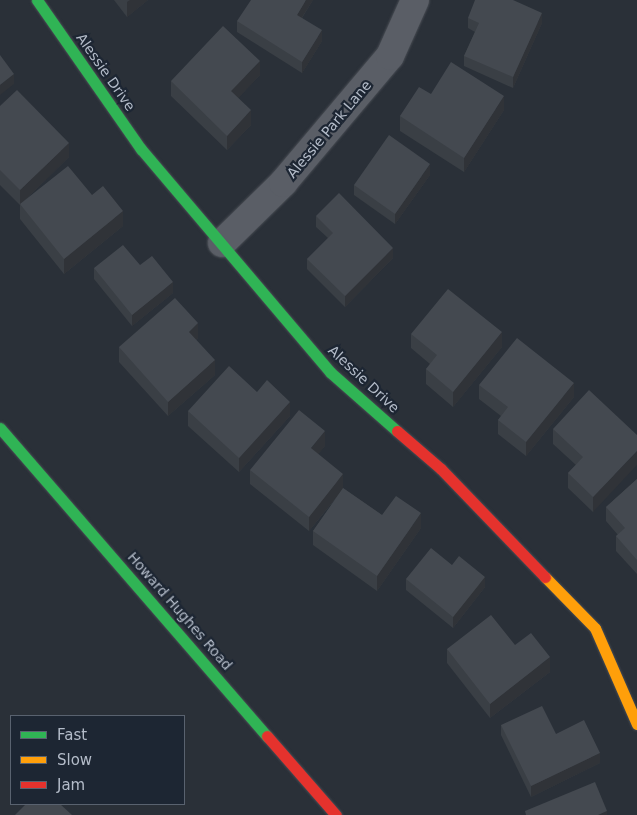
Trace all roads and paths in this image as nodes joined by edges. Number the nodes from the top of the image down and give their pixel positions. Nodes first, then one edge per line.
1 (37, 0) edge
2 (415, 0) edge
3 (222, 243) junction
4 (0, 428) edge
5 (637, 724) edge
6 (336, 815) edge

1 - 3 street, Alessie Drive
2 - 3 street, Alessie Park Lane
3 - 5 street, Alessie Drive
4 - 6 street, Howard Hughes Road

